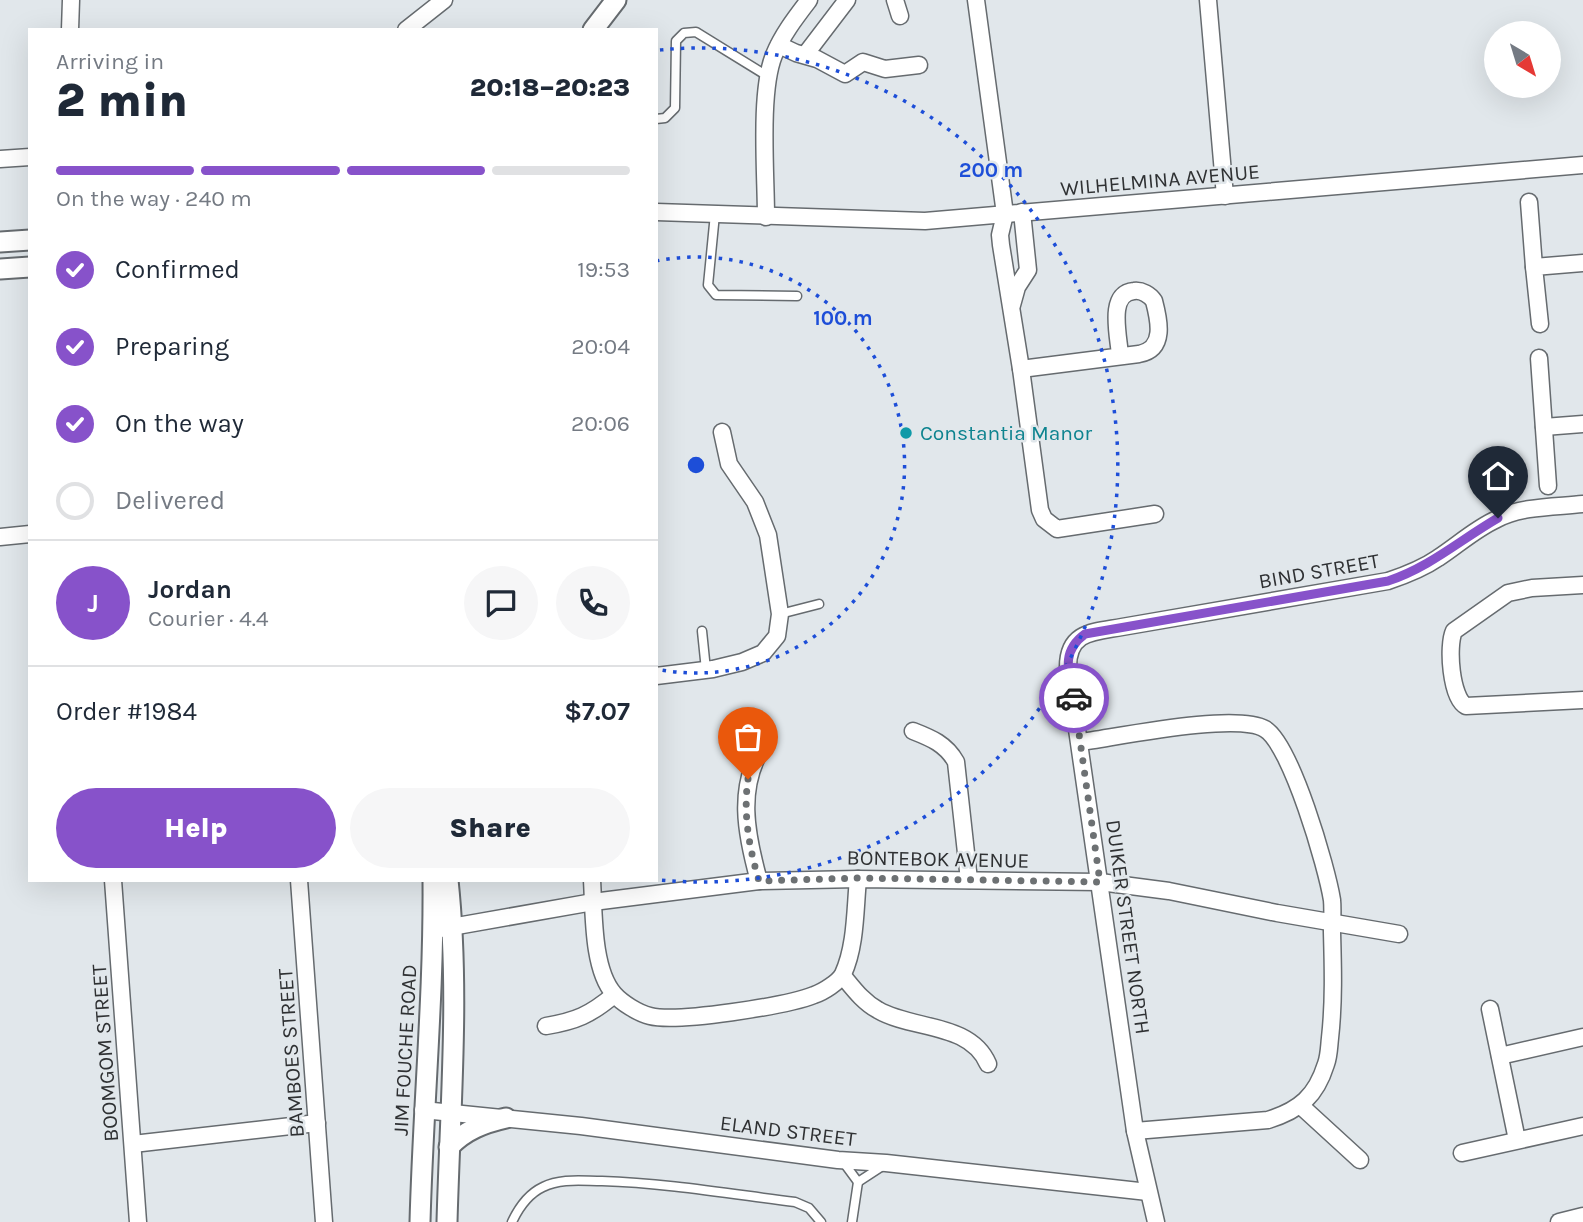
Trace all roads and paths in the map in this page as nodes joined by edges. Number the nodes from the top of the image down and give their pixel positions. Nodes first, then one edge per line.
1 (71, 0) edge
2 (444, 0) edge
3 (616, 0) edge
4 (809, 0) edge
5 (847, 0) edge
6 (895, 0) edge
7 (976, 0) edge
8 (1208, 0) edge
9 (900, 16) dead end
10 (70, 28) edge
11 (408, 28) edge
12 (595, 28) edge
13 (779, 45) junction
14 (804, 55) junction
15 (919, 65) dead end
16 (769, 77) junction
17 (658, 119) edge
18 (28, 158) edge
19 (0, 159) edge
20 (1583, 165) edge
21 (1225, 196) junction
22 (1529, 202) dead end
23 (658, 212) edge
24 (1022, 212) junction
25 (715, 214) junction
26 (1005, 214) junction
27 (766, 217) junction
28 (28, 240) edge
29 (0, 242) edge
30 (1583, 263) edge
31 (28, 267) edge
32 (1534, 267) junction
33 (0, 269) edge
34 (797, 296) dead end
35 (1012, 307) junction
36 (1540, 324) dead end
37 (1120, 356) dead end
38 (1539, 358) dead end
39 (1021, 369) junction
40 (1583, 424) edge
41 (1544, 427) junction
42 (722, 432) dead end
43 (1548, 486) dead end
44 (1583, 504) edge
45 (1155, 514) dead end
46 (28, 534) edge
47 (0, 537) edge
48 (1583, 584) edge
49 (818, 604) dead end
50 (780, 614) junction
51 (702, 631) dead end
52 (1068, 667) joint
53 (706, 670) junction
54 (658, 676) edge
55 (1583, 700) edge
56 (913, 731) dead end
57 (1081, 742) junction
58 (765, 743) dead end
59 (858, 878) junction
60 (969, 880) junction
61 (759, 881) junction
62 (113, 882) edge
63 (299, 882) edge
64 (433, 882) edge
65 (448, 882) edge
66 (592, 882) edge
67 (1100, 882) junction
68 (593, 902) junction
69 (1332, 923) junction
70 (443, 928) junction
71 (1399, 934) dead end
72 (843, 976) junction
73 (614, 995) junction
74 (1490, 1009) dead end
75 (546, 1026) dead end
76 (1583, 1037) edge
77 (1500, 1056) junction
78 (988, 1064) dead end
79 (1301, 1106) junction
80 (423, 1110) junction
81 (450, 1113) junction
82 (506, 1118) junction
83 (317, 1123) junction
84 (1583, 1126) edge
85 (1135, 1131) junction
86 (1517, 1140) junction
87 (133, 1144) junction
88 (449, 1147) junction
89 (1462, 1153) dead end
90 (838, 1160) junction
91 (1360, 1160) dead end
92 (886, 1163) junction
93 (858, 1182) junction
94 (1148, 1192) junction
95 (1583, 1216) edge
96 (138, 1222) edge
97 (324, 1222) edge
98 (420, 1222) edge
99 (447, 1222) edge
100 (512, 1222) edge
101 (821, 1222) edge
102 (852, 1222) edge
103 (1156, 1222) edge
104 (1559, 1222) edge

1 - 10 street
2 - 11 street
3 - 12 street
4 - 13 street
5 - 14 street
6 - 9 street
7 - 26 street
8 - 21 street
13 - 14 street
13 - 16 street
14 - 15 street
16 - 17 lane
16 - 27 street
18 - 19 street
20 - 21 street, WILHELMINA AVENUE
21 - 24 street, WILHELMINA AVENUE
22 - 32 street
23 - 25 street, WILHELMINA AVENUE
24 - 26 street, WILHELMINA AVENUE
24 - 35 street
25 - 27 street, WILHELMINA AVENUE
25 - 34 lane
26 - 27 street, WILHELMINA AVENUE
26 - 35 street
28 - 29 street
30 - 32 street
31 - 33 street
32 - 36 street
35 - 39 street
37 - 39 street
38 - 41 street
39 - 45 street
40 - 41 street
41 - 43 street
42 - 50 street
44 - 52 street, BIND STREET
46 - 47 street
48 - 55 street
49 - 50 lane
50 - 53 street
51 - 53 lane
52 - 57 street, DUIKER STREET NORTH
53 - 54 street
56 - 60 street
57 - 67 street, DUIKER STREET NORTH
57 - 69 street
58 - 61 street
59 - 60 street, BONTEBOK AVENUE
59 - 61 street, BONTEBOK AVENUE
59 - 72 street
60 - 67 street, BONTEBOK AVENUE
61 - 68 street, BONTEBOK AVENUE
62 - 87 street, BOOMGOM STREET
63 - 83 street, BAMBOES STREET
64 - 70 street, JIM FOUCHE ROAD
65 - 70 street, JIM FOUCHE ROAD
66 - 68 street
67 - 69 street, BONTEBOK AVENUE
67 - 85 street, DUIKER STREET NORTH
68 - 70 street, BONTEBOK AVENUE
68 - 73 street
69 - 71 street, BONTEBOK AVENUE
69 - 79 street
70 - 80 street, JIM FOUCHE ROAD
70 - 81 street, JIM FOUCHE ROAD
72 - 73 street
72 - 78 street
73 - 75 street
74 - 77 street
76 - 77 street
77 - 86 street
79 - 85 street
79 - 91 street
80 - 81 street, ELAND STREET
80 - 98 street, JIM FOUCHE ROAD
81 - 82 street, ELAND STREET
81 - 88 street, JIM FOUCHE ROAD
82 - 88 street
82 - 90 street, ELAND STREET
83 - 87 street
83 - 97 street, BAMBOES STREET
84 - 86 street
85 - 94 street, DUIKER STREET NORTH
86 - 89 street
87 - 96 street, BOOMGOM STREET
88 - 99 street, JIM FOUCHE ROAD
90 - 92 street, ELAND STREET
90 - 93 lane
92 - 93 lane
92 - 94 street, ELAND STREET
93 - 102 lane
94 - 103 street, DUIKER STREET NORTH
95 - 104 street
100 - 101 lane

